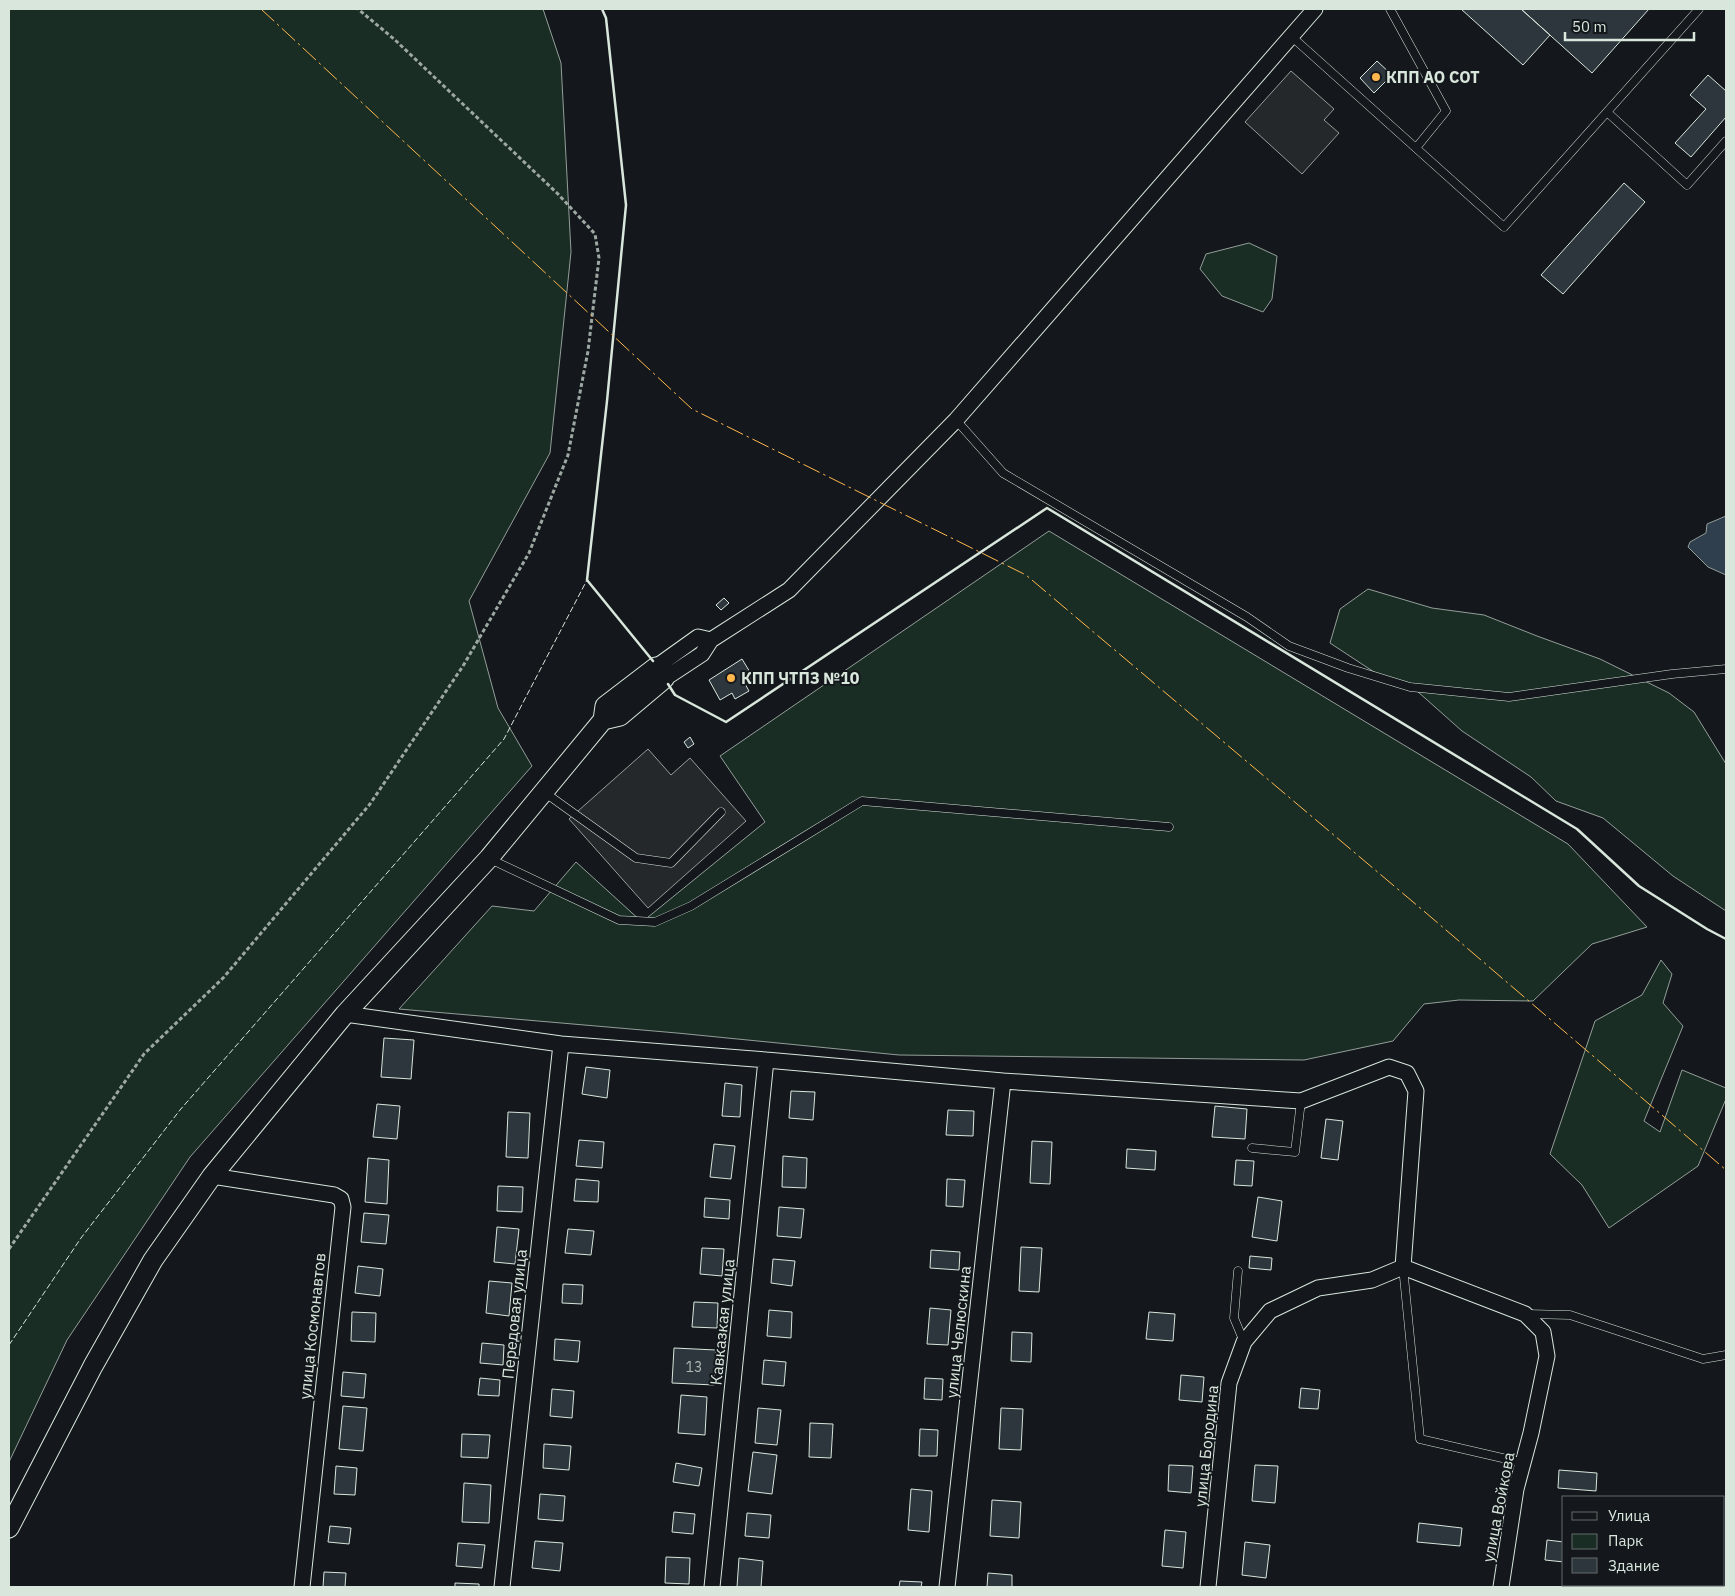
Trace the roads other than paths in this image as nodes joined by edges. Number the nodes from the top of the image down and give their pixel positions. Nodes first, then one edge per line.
1 (1315, 9) edge
2 (1390, 9) edge
3 (1699, 9) edge
4 (1291, 36) junction
5 (1607, 112) junction
6 (1726, 140) edge
7 (1416, 148) junction
8 (956, 420) junction
9 (1726, 669) edge
10 (660, 673) joint
11 (544, 792) junction
12 (721, 812) dead end
13 (1169, 826) dead end
14 (488, 858) junction
15 (345, 1014) junction
16 (561, 1044) junction
17 (766, 1060) junction
18 (1003, 1081) junction
19 (1301, 1101) junction
20 (1252, 1148) dead end
21 (212, 1176) junction
22 (1403, 1267) junction
23 (1238, 1271) dead end
24 (1525, 1314) junction
25 (1244, 1342) junction
26 (1726, 1355) edge
27 (1524, 1463) junction
28 (9, 1528) edge
29 (302, 1587) edge
30 (502, 1587) edge
31 (712, 1587) edge
32 (948, 1587) edge
33 (1208, 1587) edge
34 (1501, 1587) edge

1 - 4 street
2 - 7 lane
3 - 5 lane
4 - 7 lane
4 - 8 street
5 - 6 lane
5 - 7 lane
8 - 9 lane
8 - 10 street
10 - 11 street
11 - 12 lane
11 - 14 street
13 - 14 lane
14 - 15 street
15 - 16 street
15 - 21 street
16 - 17 street
16 - 30 street, Передовая улица
17 - 18 street
17 - 31 street, Кавказкая улица
18 - 19 street
18 - 32 street, улица Челюскина
19 - 20 lane
19 - 22 street
21 - 28 street
21 - 29 street, улица Космонавтов
22 - 24 street
22 - 25 street, улица Бородина
22 - 27 lane
23 - 25 lane
24 - 26 lane
24 - 27 street, улица Войкова
25 - 33 street, улица Бородина
27 - 34 street, улица Войкова

